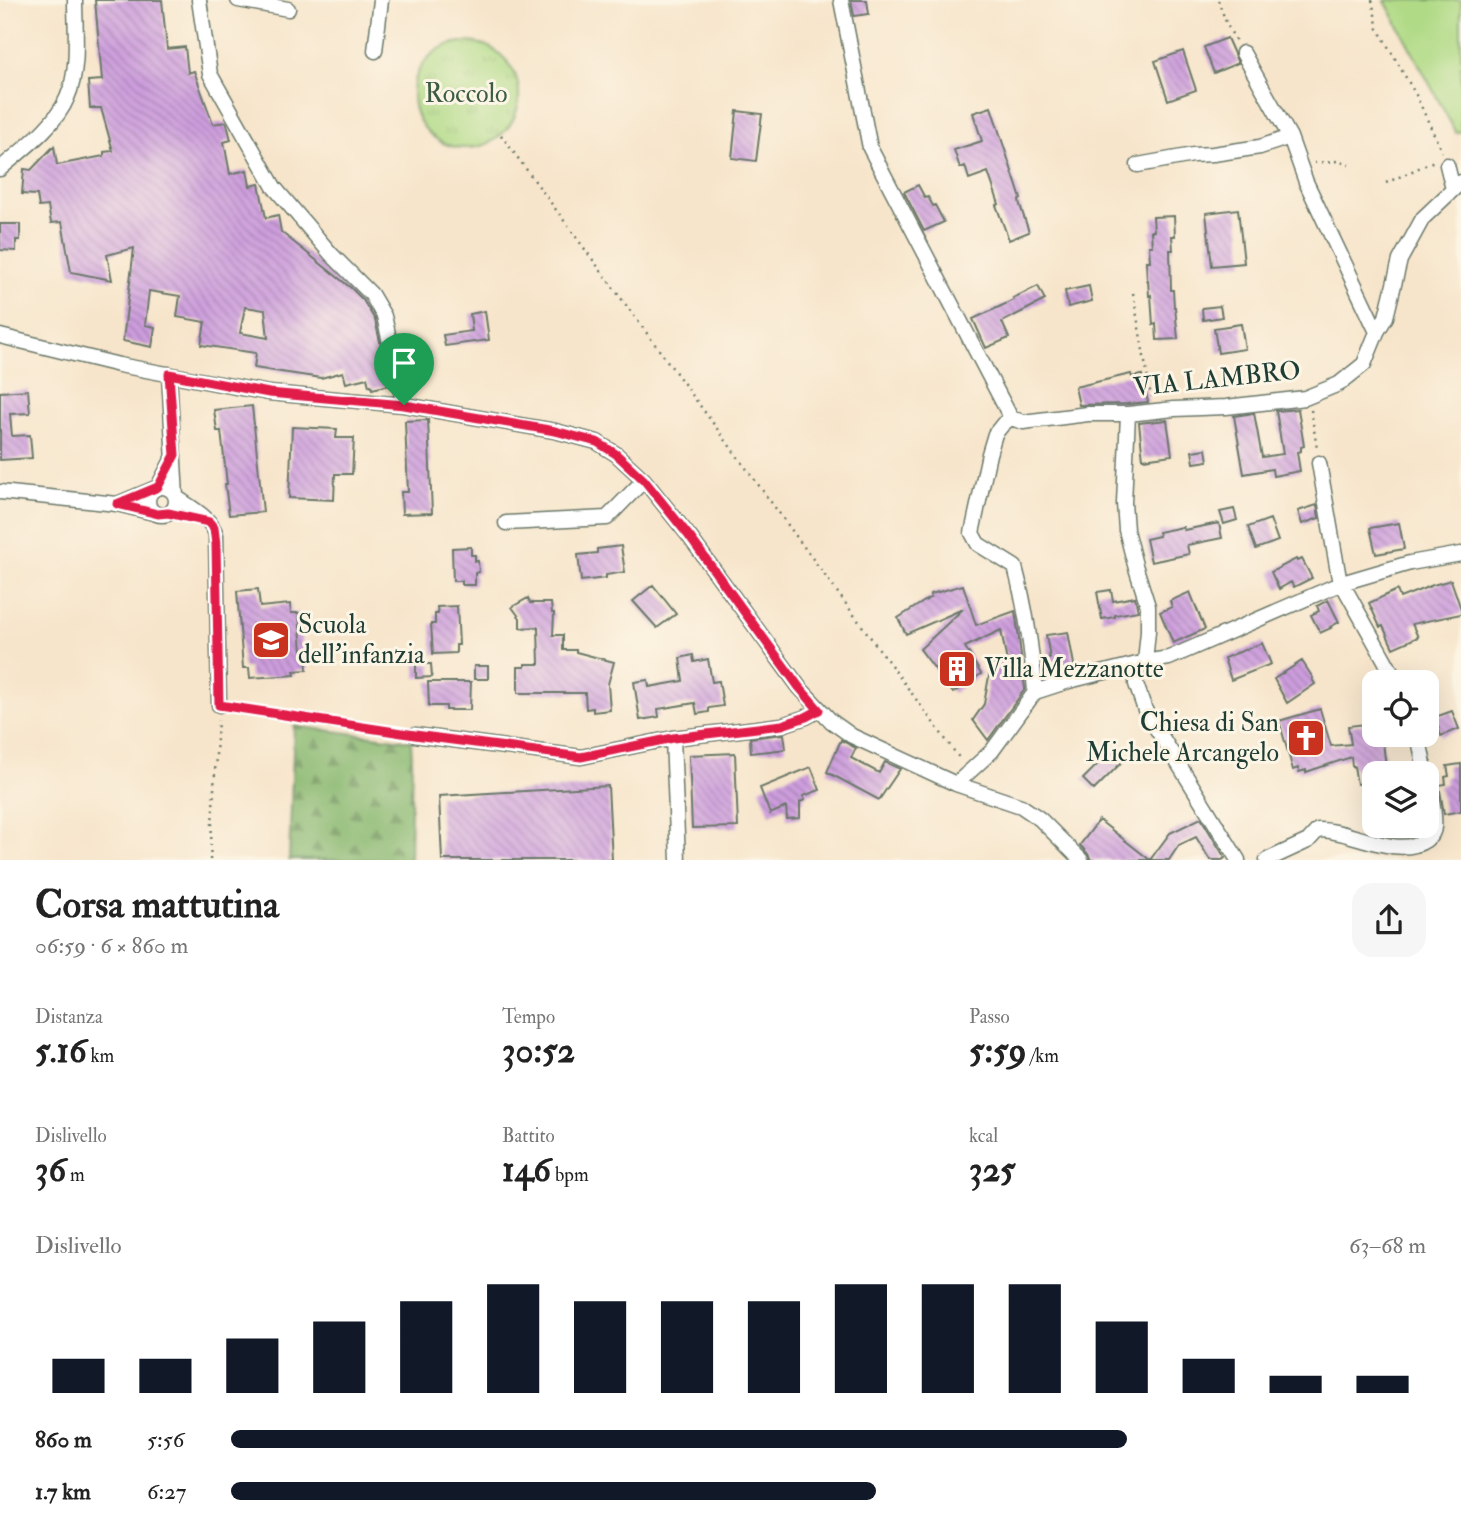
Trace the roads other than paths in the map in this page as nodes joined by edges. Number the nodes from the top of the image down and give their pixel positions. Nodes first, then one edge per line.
1 (75, 0) edge
2 (199, 0) edge
3 (239, 0) edge
4 (381, 0) edge
5 (841, 0) edge
6 (288, 9) dead end
7 (375, 51) dead end
8 (1243, 54) road end
9 (1290, 137) junction
10 (1446, 160) road end
11 (1138, 165) dead end
12 (0, 169) edge
13 (1457, 185) edge
14 (1377, 332) junction
15 (0, 336) edge
16 (169, 374) junction
17 (404, 405) junction
18 (1128, 414) junction
19 (1011, 418) junction
20 (175, 455) junction
21 (1319, 463) road end
22 (644, 480) junction
23 (158, 487) junction
24 (0, 492) edge
25 (176, 497) junction
26 (117, 504) junction
27 (163, 514) junction
28 (209, 522) junction
29 (506, 523) dead end
30 (1461, 554) edge
31 (1342, 583) junction
32 (1141, 663) junction
33 (1390, 670) edge
34 (1035, 692) junction
35 (219, 705) road end
36 (819, 710) junction
37 (415, 735) road end
38 (673, 738) junction
39 (956, 783) junction
40 (1429, 838) edge
41 (1077, 859) edge
42 (678, 860) edge
43 (1238, 860) edge
44 (1266, 860) edge

1 - 12 street
2 - 17 street
3 - 6 street
4 - 7 street
5 - 19 street
8 - 9 street
9 - 11 street
9 - 14 street
10 - 13 street, VIA LAMBRO
13 - 14 street, VIA LAMBRO
14 - 18 street, VIA LAMBRO
15 - 16 street
16 - 17 street
16 - 20 street
17 - 22 street
18 - 19 street, VIA LAMBRO
18 - 32 street
19 - 34 street
20 - 23 street
20 - 25 street
21 - 31 street
22 - 29 street
22 - 36 street
23 - 25 street
23 - 26 street
23 - 27 street
24 - 26 street
25 - 27 street
25 - 28 street
26 - 27 street
27 - 28 street
28 - 35 street
30 - 31 street
31 - 32 street
31 - 33 street
32 - 34 street
32 - 43 street
34 - 39 street
36 - 38 street
36 - 39 street
37 - 38 street
38 - 42 street
39 - 41 street
40 - 44 street

